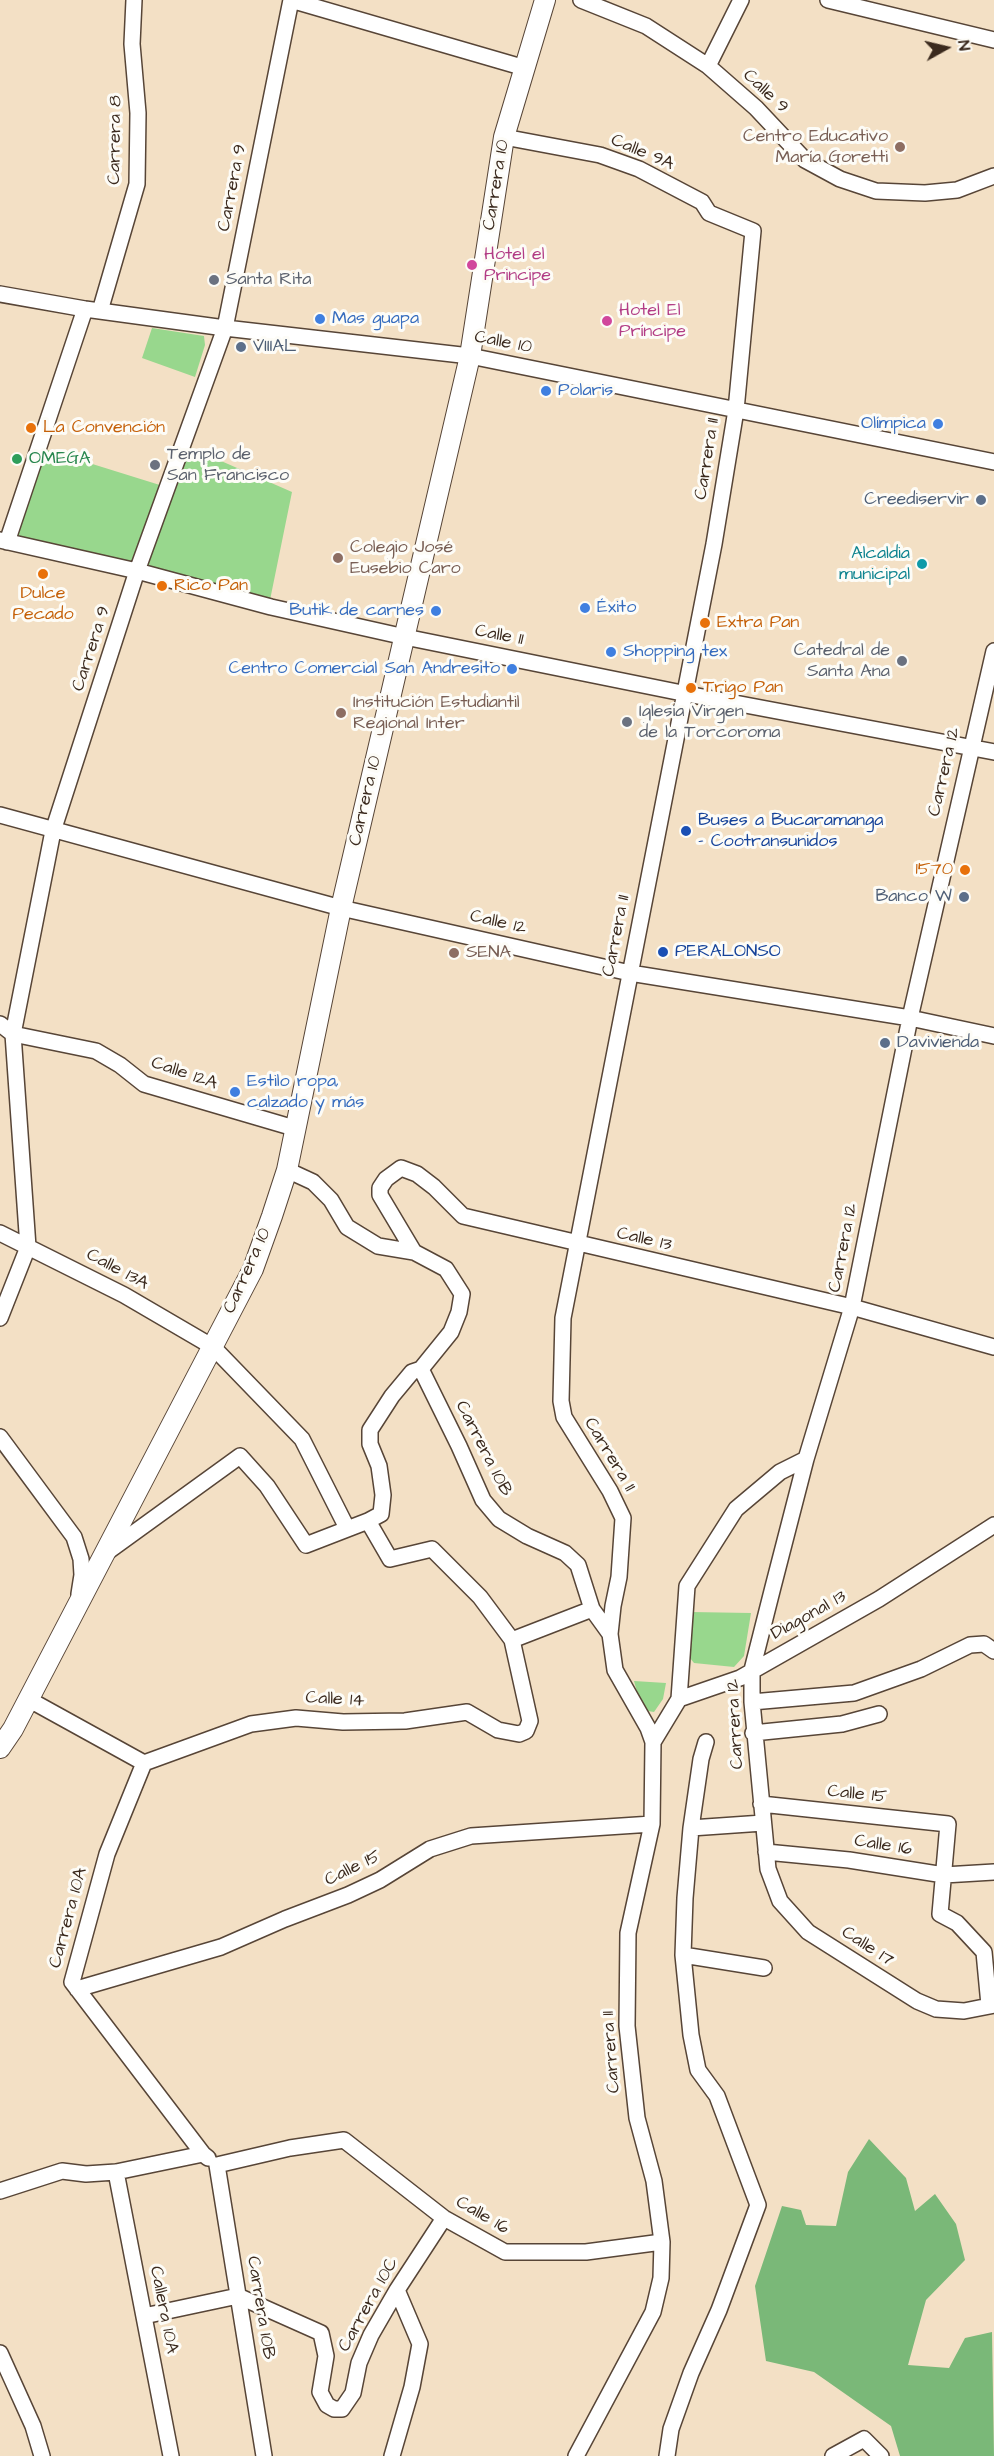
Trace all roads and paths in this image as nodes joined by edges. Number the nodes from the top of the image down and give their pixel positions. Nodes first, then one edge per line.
1 (134, 0) edge
2 (291, 0) edge
3 (545, 0) edge
4 (581, 0) edge
5 (741, 0) edge
6 (828, 0) edge
7 (994, 40) edge
8 (708, 66) junction
9 (525, 68) junction
10 (504, 137) junction
11 (994, 176) edge
12 (753, 231) joint
13 (0, 294) edge
14 (92, 310) junction
15 (225, 328) junction
16 (470, 356) junction
17 (736, 410) junction
18 (994, 462) edge
19 (3, 541) edge
20 (137, 571) junction
21 (405, 637) junction
22 (994, 651) edge
23 (684, 693) junction
24 (971, 747) junction
25 (994, 752) edge
26 (0, 815) edge
27 (53, 831) junction
28 (341, 908) junction
29 (630, 973) junction
30 (910, 1018) junction
31 (0, 1024) edge
32 (13, 1034) junction
33 (994, 1036) edge
34 (294, 1128) junction
35 (286, 1170) junction
36 (0, 1233) edge
37 (578, 1245) junction
38 (28, 1247) junction
39 (414, 1252) junction
40 (852, 1307) junction
41 (0, 1318) edge
42 (213, 1347) junction
43 (994, 1347) edge
44 (421, 1369) junction
45 (0, 1437) edge
46 (807, 1459) junction
47 (368, 1521) junction
48 (994, 1526) edge
49 (347, 1528) junction
50 (103, 1554) junction
51 (76, 1607) junction
52 (592, 1609) junction
53 (610, 1634) junction
54 (512, 1640) junction
55 (994, 1651) edge
56 (752, 1670) junction
57 (28, 1699) junction
58 (679, 1699) junction
59 (752, 1702) junction
60 (879, 1714) dead end
61 (753, 1732) junction
62 (653, 1742) junction
63 (706, 1742) dead end
64 (0, 1748) edge
65 (144, 1763) junction
66 (761, 1804) junction
67 (763, 1823) junction
68 (652, 1824) junction
69 (691, 1828) junction
70 (766, 1852) junction
71 (994, 1872) edge
72 (944, 1875) junction
73 (683, 1954) junction
74 (764, 1968) dead end
75 (77, 1989) junction
76 (992, 2005) edge
77 (203, 2154) junction
78 (217, 2165) junction
79 (116, 2172) junction
80 (0, 2191) edge
81 (444, 2218) junction
82 (662, 2242) junction
83 (397, 2290) junction
84 (238, 2296) junction
85 (144, 2316) junction
86 (0, 2353) edge
87 (42, 2456) edge
88 (171, 2456) edge
89 (264, 2456) edge
90 (392, 2456) edge
91 (576, 2456) edge
92 (667, 2456) edge
93 (833, 2456) edge
94 (881, 2456) edge

1 - 14 street, Carrera 8
2 - 9 street
2 - 15 street, Carrera 9
3 - 9 street, Carrera 10
4 - 8 street, Calle 9
5 - 8 street
6 - 7 street
8 - 11 street, Calle 9
9 - 10 street, Carrera 10
10 - 12 street, Calle 9A
10 - 16 street, Carrera 10
12 - 17 street, Carrera 11
13 - 14 street, Calle 10
14 - 15 street, Calle 10
14 - 19 street, Carrera 8
15 - 16 street, Calle 10
15 - 20 street, Carrera 9
16 - 17 street, Calle 10
16 - 21 street, Carrera 10
17 - 18 street, Calle 10
17 - 23 street, Carrera 11
19 - 20 street, Calle 11
20 - 21 street, Calle 11
20 - 27 street, Carrera 9
21 - 23 street, Calle 11
21 - 28 street, Carrera 10
22 - 24 street, Carrera 12
23 - 24 street, Calle 11
23 - 29 street, Carrera 11
24 - 25 street, Calle 11
24 - 30 street, Carrera 12
26 - 27 street, Calle 12
27 - 28 street, Calle 12
27 - 32 street, Carrera 9
28 - 29 street, Calle 12
28 - 34 street, Carrera 10
29 - 30 street, Calle 12
29 - 37 street, Carrera 11
30 - 33 street, Calle 12
30 - 40 street, Carrera 12
31 - 32 street, Calle 12A
32 - 34 street, Calle 12A
32 - 38 street, Carrera 9
34 - 35 street, Carrera 10
35 - 39 street
35 - 42 street, Carrera 10
36 - 38 street, Calle 13A
37 - 39 street, Calle 13
37 - 40 street, Calle 13
37 - 53 street, Carrera 11
38 - 41 street, Carrera 9
38 - 42 street, Calle 13A
39 - 44 street
40 - 43 street, Calle 13
40 - 46 street, Carrera 12
42 - 49 street
42 - 50 street, Carrera 10
44 - 47 street
44 - 52 street, Carrera 10B
45 - 51 street
46 - 56 street, Carrera 12
46 - 58 street
47 - 49 street
47 - 54 street
48 - 56 street, Diagonal 13
49 - 50 street
50 - 51 street, Carrera 10
51 - 57 street, Carrera 10
52 - 53 street, Carrera 11
52 - 54 street
53 - 62 street, Carrera 11
54 - 65 street, Calle 14
55 - 59 street
56 - 58 street, Diagonal 13
56 - 59 street, Carrera 12
57 - 64 street, Carrera 10
57 - 65 street
58 - 62 street
59 - 61 street, Carrera 12
60 - 61 street
61 - 66 street, Carrera 12
62 - 68 street, Carrera 11
63 - 69 street
65 - 75 street, Carrera 10A
66 - 67 street, Carrera 12
66 - 72 street, Calle 15
67 - 69 street
67 - 70 street, Carrera 12
68 - 75 street, Calle 15
68 - 82 street, Carrera 11
69 - 73 street
70 - 72 street, Calle 16
70 - 76 street, Calle 17
71 - 72 street, Calle 16
72 - 76 street
73 - 74 street
73 - 92 street
75 - 77 street, Carrera 10A
77 - 78 street, Carrera 10A
77 - 79 street
78 - 81 street, Calle 16
78 - 84 street, Carrera 10B
79 - 80 street
79 - 85 street, Callera 10A
81 - 82 street, Calle 16
81 - 83 street, Carrera 10C
82 - 91 street, Carrera 11
83 - 84 street, Carrera 10C
83 - 90 street
84 - 85 street
84 - 89 street, Carrera 10B
85 - 88 street, Callera 10A
86 - 87 street
93 - 94 street

